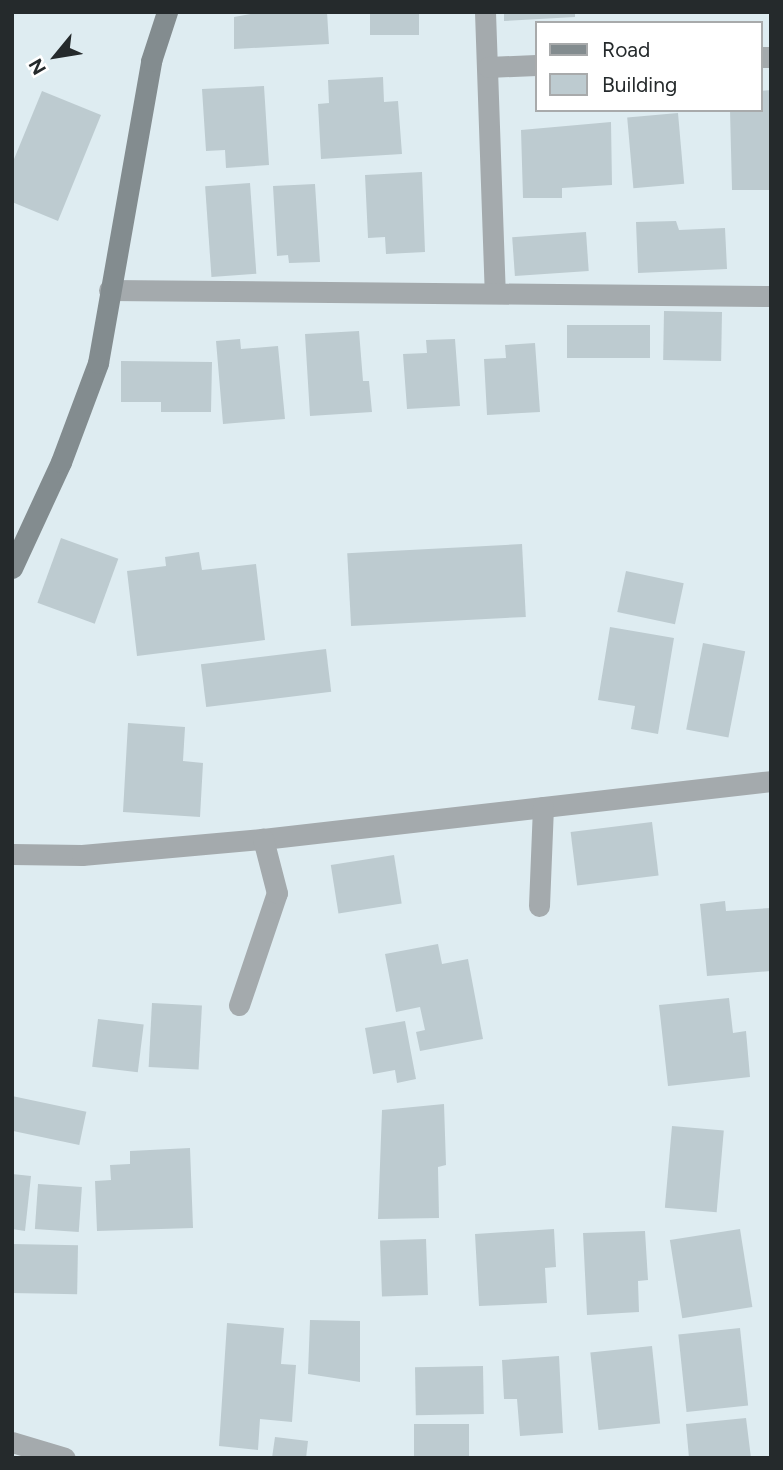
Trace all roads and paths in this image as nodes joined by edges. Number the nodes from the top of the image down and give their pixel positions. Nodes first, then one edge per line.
1 (167, 12) edge
2 (485, 12) edge
3 (534, 65) edge
4 (488, 67) junction
5 (108, 290) junction
6 (495, 293) junction
7 (771, 296) edge
8 (12, 568) edge
9 (771, 781) edge
10 (542, 807) junction
11 (263, 839) junction
12 (12, 854) edge
13 (540, 906) dead end
14 (239, 1005) dead end
15 (12, 1442) edge
16 (65, 1458) edge

1 - 5 street
2 - 4 street
3 - 4 street
4 - 6 street
5 - 6 street
5 - 8 street
6 - 7 street
9 - 10 street
10 - 11 street
10 - 13 street
11 - 12 street
11 - 14 street
15 - 16 street

